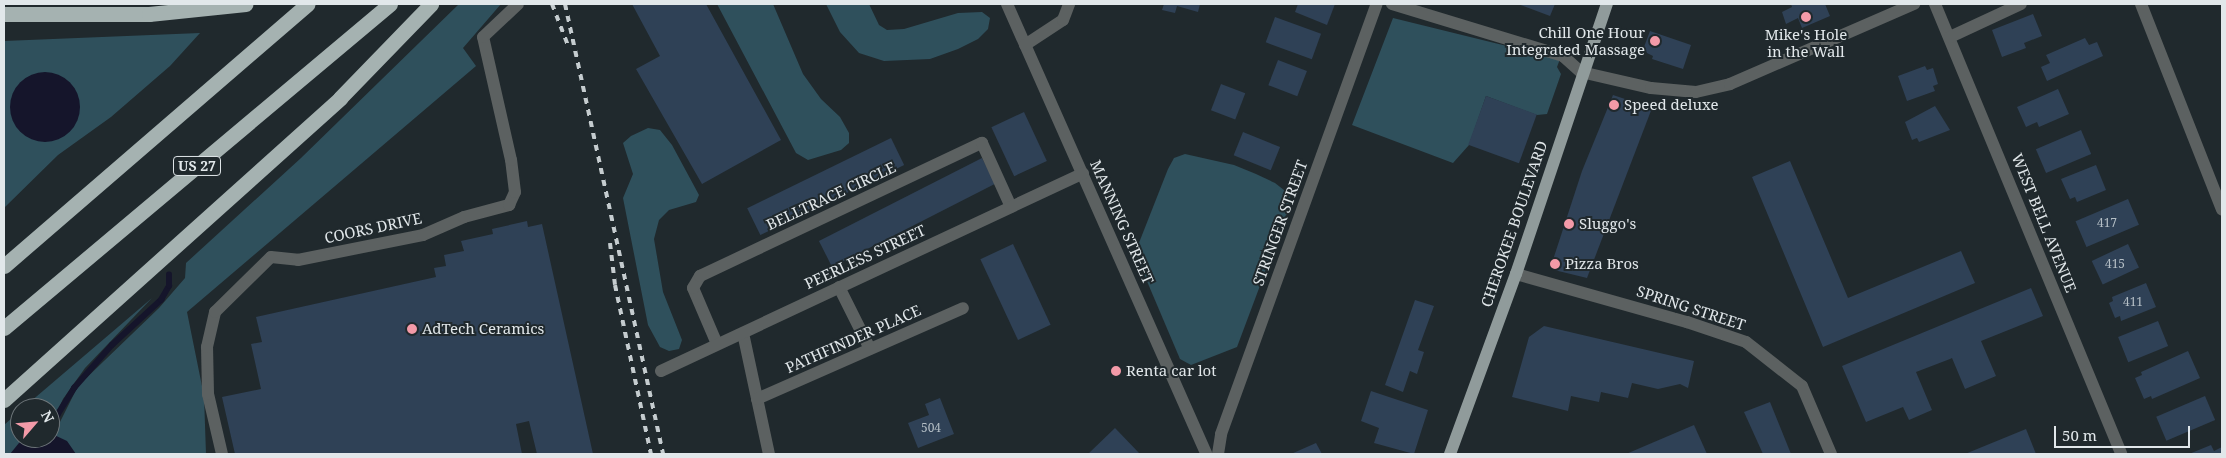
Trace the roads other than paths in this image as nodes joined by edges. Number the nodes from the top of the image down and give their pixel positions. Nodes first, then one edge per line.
1 (245, 4) edge
2 (308, 4) edge
3 (390, 4) edge
4 (432, 4) edge
5 (518, 4) edge
6 (1007, 4) edge
7 (1069, 4) edge
8 (1377, 4) edge
9 (1392, 4) edge
10 (1607, 4) edge
11 (1914, 4) edge
12 (1935, 4) edge
13 (2021, 4) edge
14 (2141, 4) edge
15 (4, 14) edge
16 (1950, 38) junction
17 (1025, 45) junction
18 (1581, 72) junction
19 (1083, 173) junction
20 (1011, 207) junction
21 (2222, 210) edge
22 (4, 266) edge
23 (1516, 274) junction
24 (839, 287) junction
25 (963, 308) dead end
26 (4, 328) edge
27 (743, 333) junction
28 (717, 344) junction
29 (870, 349) junction
30 (661, 371) dead end
31 (757, 399) junction
32 (4, 400) edge
33 (222, 454) edge
34 (769, 454) edge
35 (1206, 454) edge
36 (1218, 454) edge
37 (1450, 454) edge
38 (1831, 454) edge
39 (2121, 454) edge

1 - 15 highway
2 - 22 highway
3 - 26 highway, US 27
4 - 32 highway
5 - 33 street, COORS DRIVE
6 - 17 street, MANNING STREET
7 - 17 street
8 - 36 street, STRINGER STREET
9 - 18 street
10 - 18 main road, CHEROKEE BOULEVARD
11 - 18 street
12 - 16 street, WEST BELL AVENUE
13 - 16 street
14 - 21 street
16 - 39 street, WEST BELL AVENUE
17 - 19 street, MANNING STREET
18 - 23 main road, CHEROKEE BOULEVARD
19 - 20 street, PEERLESS STREET
19 - 35 street, MANNING STREET
20 - 24 street, PEERLESS STREET
20 - 28 street, BELLTRACE CIRCLE
23 - 37 main road, CHEROKEE BOULEVARD
23 - 38 street, SPRING STREET
24 - 27 street, PEERLESS STREET
24 - 29 street
25 - 29 street, PATHFINDER PLACE
27 - 28 street, PEERLESS STREET
27 - 31 street
28 - 30 street, PEERLESS STREET
29 - 31 street, PATHFINDER PLACE
31 - 34 street

